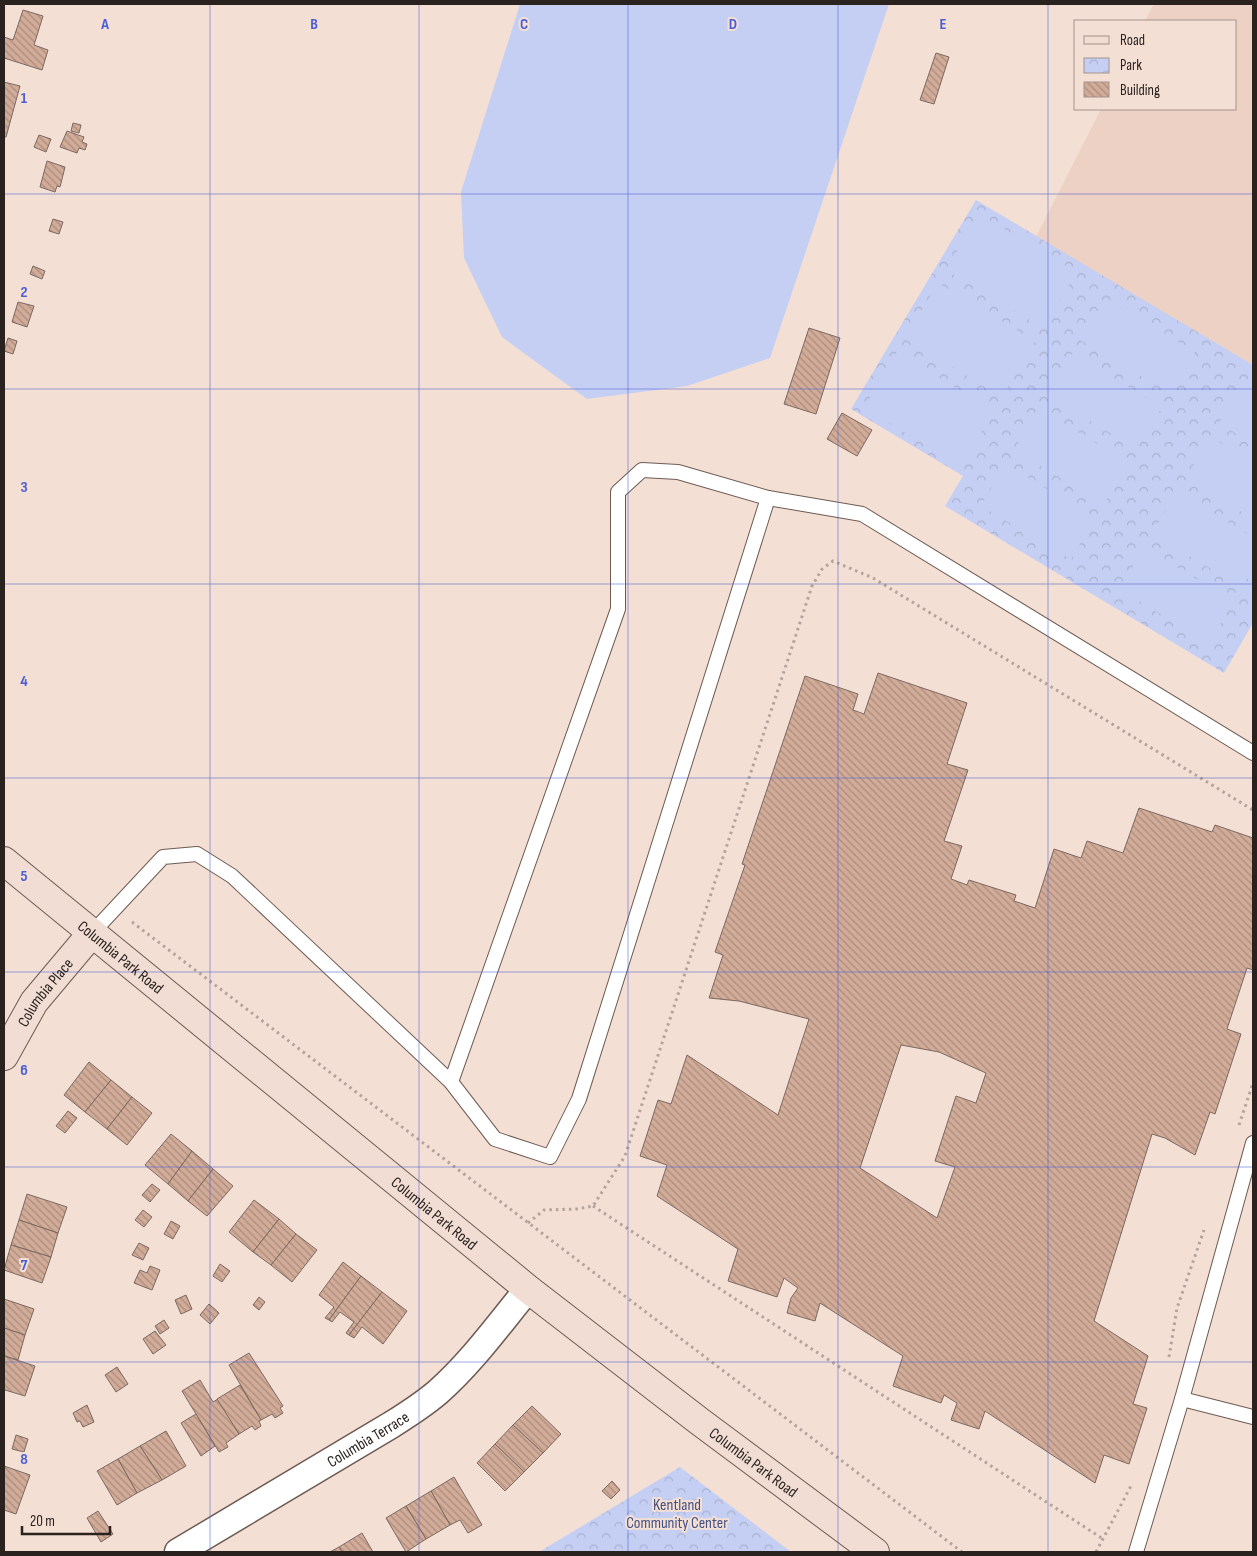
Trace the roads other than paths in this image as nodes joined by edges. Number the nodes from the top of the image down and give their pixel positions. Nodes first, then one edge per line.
1 (768, 498) junction
2 (1253, 753) edge
3 (4, 861) edge
4 (92, 933) junction
5 (4, 1056) edge
6 (451, 1082) junction
7 (1253, 1143) edge
8 (528, 1289) junction
9 (1182, 1399) junction
10 (1253, 1417) edge
11 (178, 1552) edge
12 (875, 1552) edge
13 (1136, 1552) edge

1 - 2 lane
1 - 6 lane
1 - 6 lane
3 - 4 street, Columbia Park Road
4 - 5 street, Columbia Place
4 - 6 lane
4 - 8 street, Columbia Park Road
7 - 9 lane
8 - 11 street, Columbia Terrace
8 - 12 street, Columbia Park Road
9 - 10 lane
9 - 13 lane

